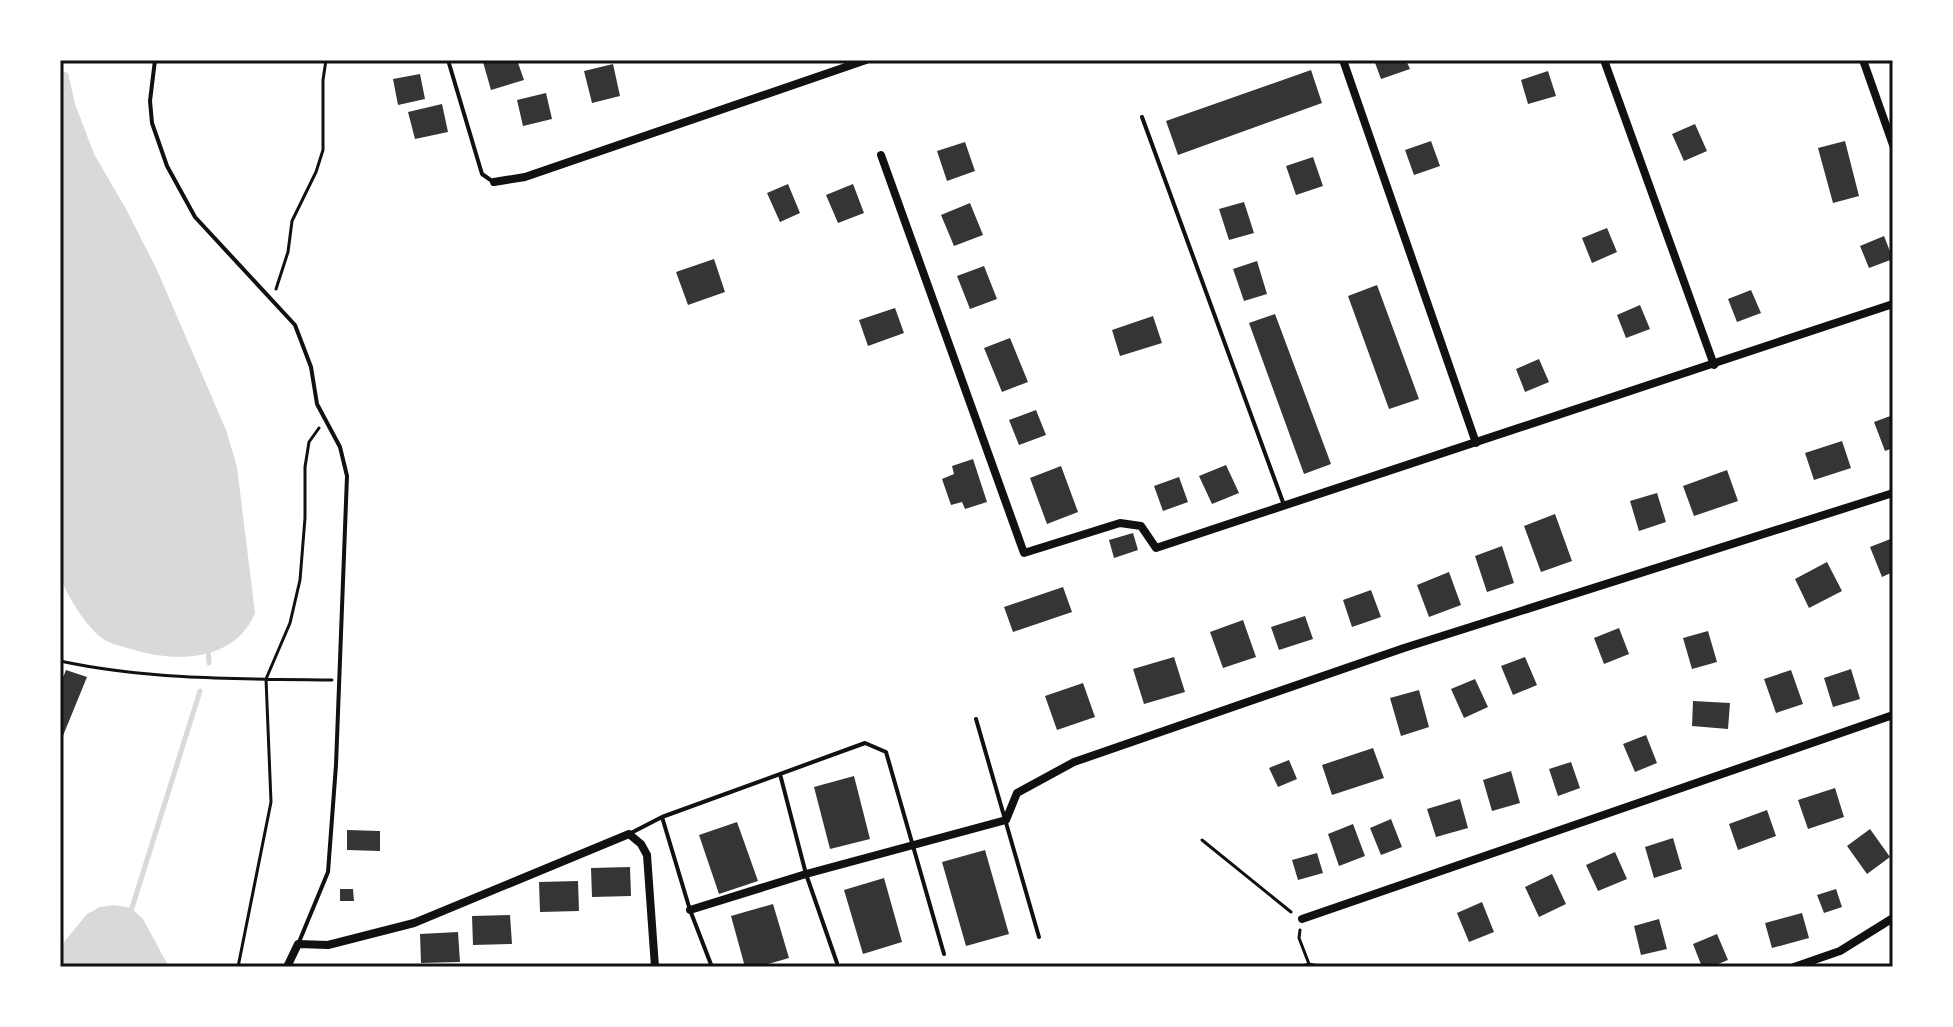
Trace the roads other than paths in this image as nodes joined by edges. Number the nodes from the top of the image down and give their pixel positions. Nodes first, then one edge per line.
1 (155, 60) edge
2 (448, 60) edge
3 (866, 60) edge
4 (1343, 60) edge
5 (1604, 60) edge
6 (1863, 60) edge
7 (1142, 117) dead end
8 (1893, 145) edge
9 (881, 155) dead end
10 (494, 182) joint
11 (1893, 304) edge
12 (1714, 365) junction
13 (1476, 443) junction
14 (1893, 493) edge
15 (1284, 505) junction
16 (1893, 715) edge
17 (976, 719) dead end
18 (780, 774) junction
19 (662, 817) junction
20 (1006, 820) junction
21 (629, 834) junction
22 (913, 845) junction
23 (806, 874) junction
24 (690, 910) junction
25 (1893, 918) edge
26 (1302, 919) road end
27 (1039, 937) dead end
28 (298, 944) junction
29 (944, 954) dead end
30 (837, 963) dead end
31 (287, 967) edge
32 (655, 967) edge
33 (712, 967) edge
34 (1794, 967) edge

1 - 28 lane
2 - 10 lane
3 - 10 street
4 - 13 street
5 - 12 street
6 - 8 street
7 - 15 lane
9 - 15 street
11 - 12 street
12 - 13 street
13 - 15 street
14 - 20 street
16 - 26 street
17 - 20 lane
18 - 19 lane
18 - 22 lane
18 - 23 lane
19 - 21 lane
19 - 24 lane
20 - 22 street
20 - 27 lane
21 - 28 street
21 - 32 street
22 - 23 street
22 - 29 lane
23 - 24 street
23 - 30 lane
24 - 33 lane
25 - 34 street
28 - 31 street

